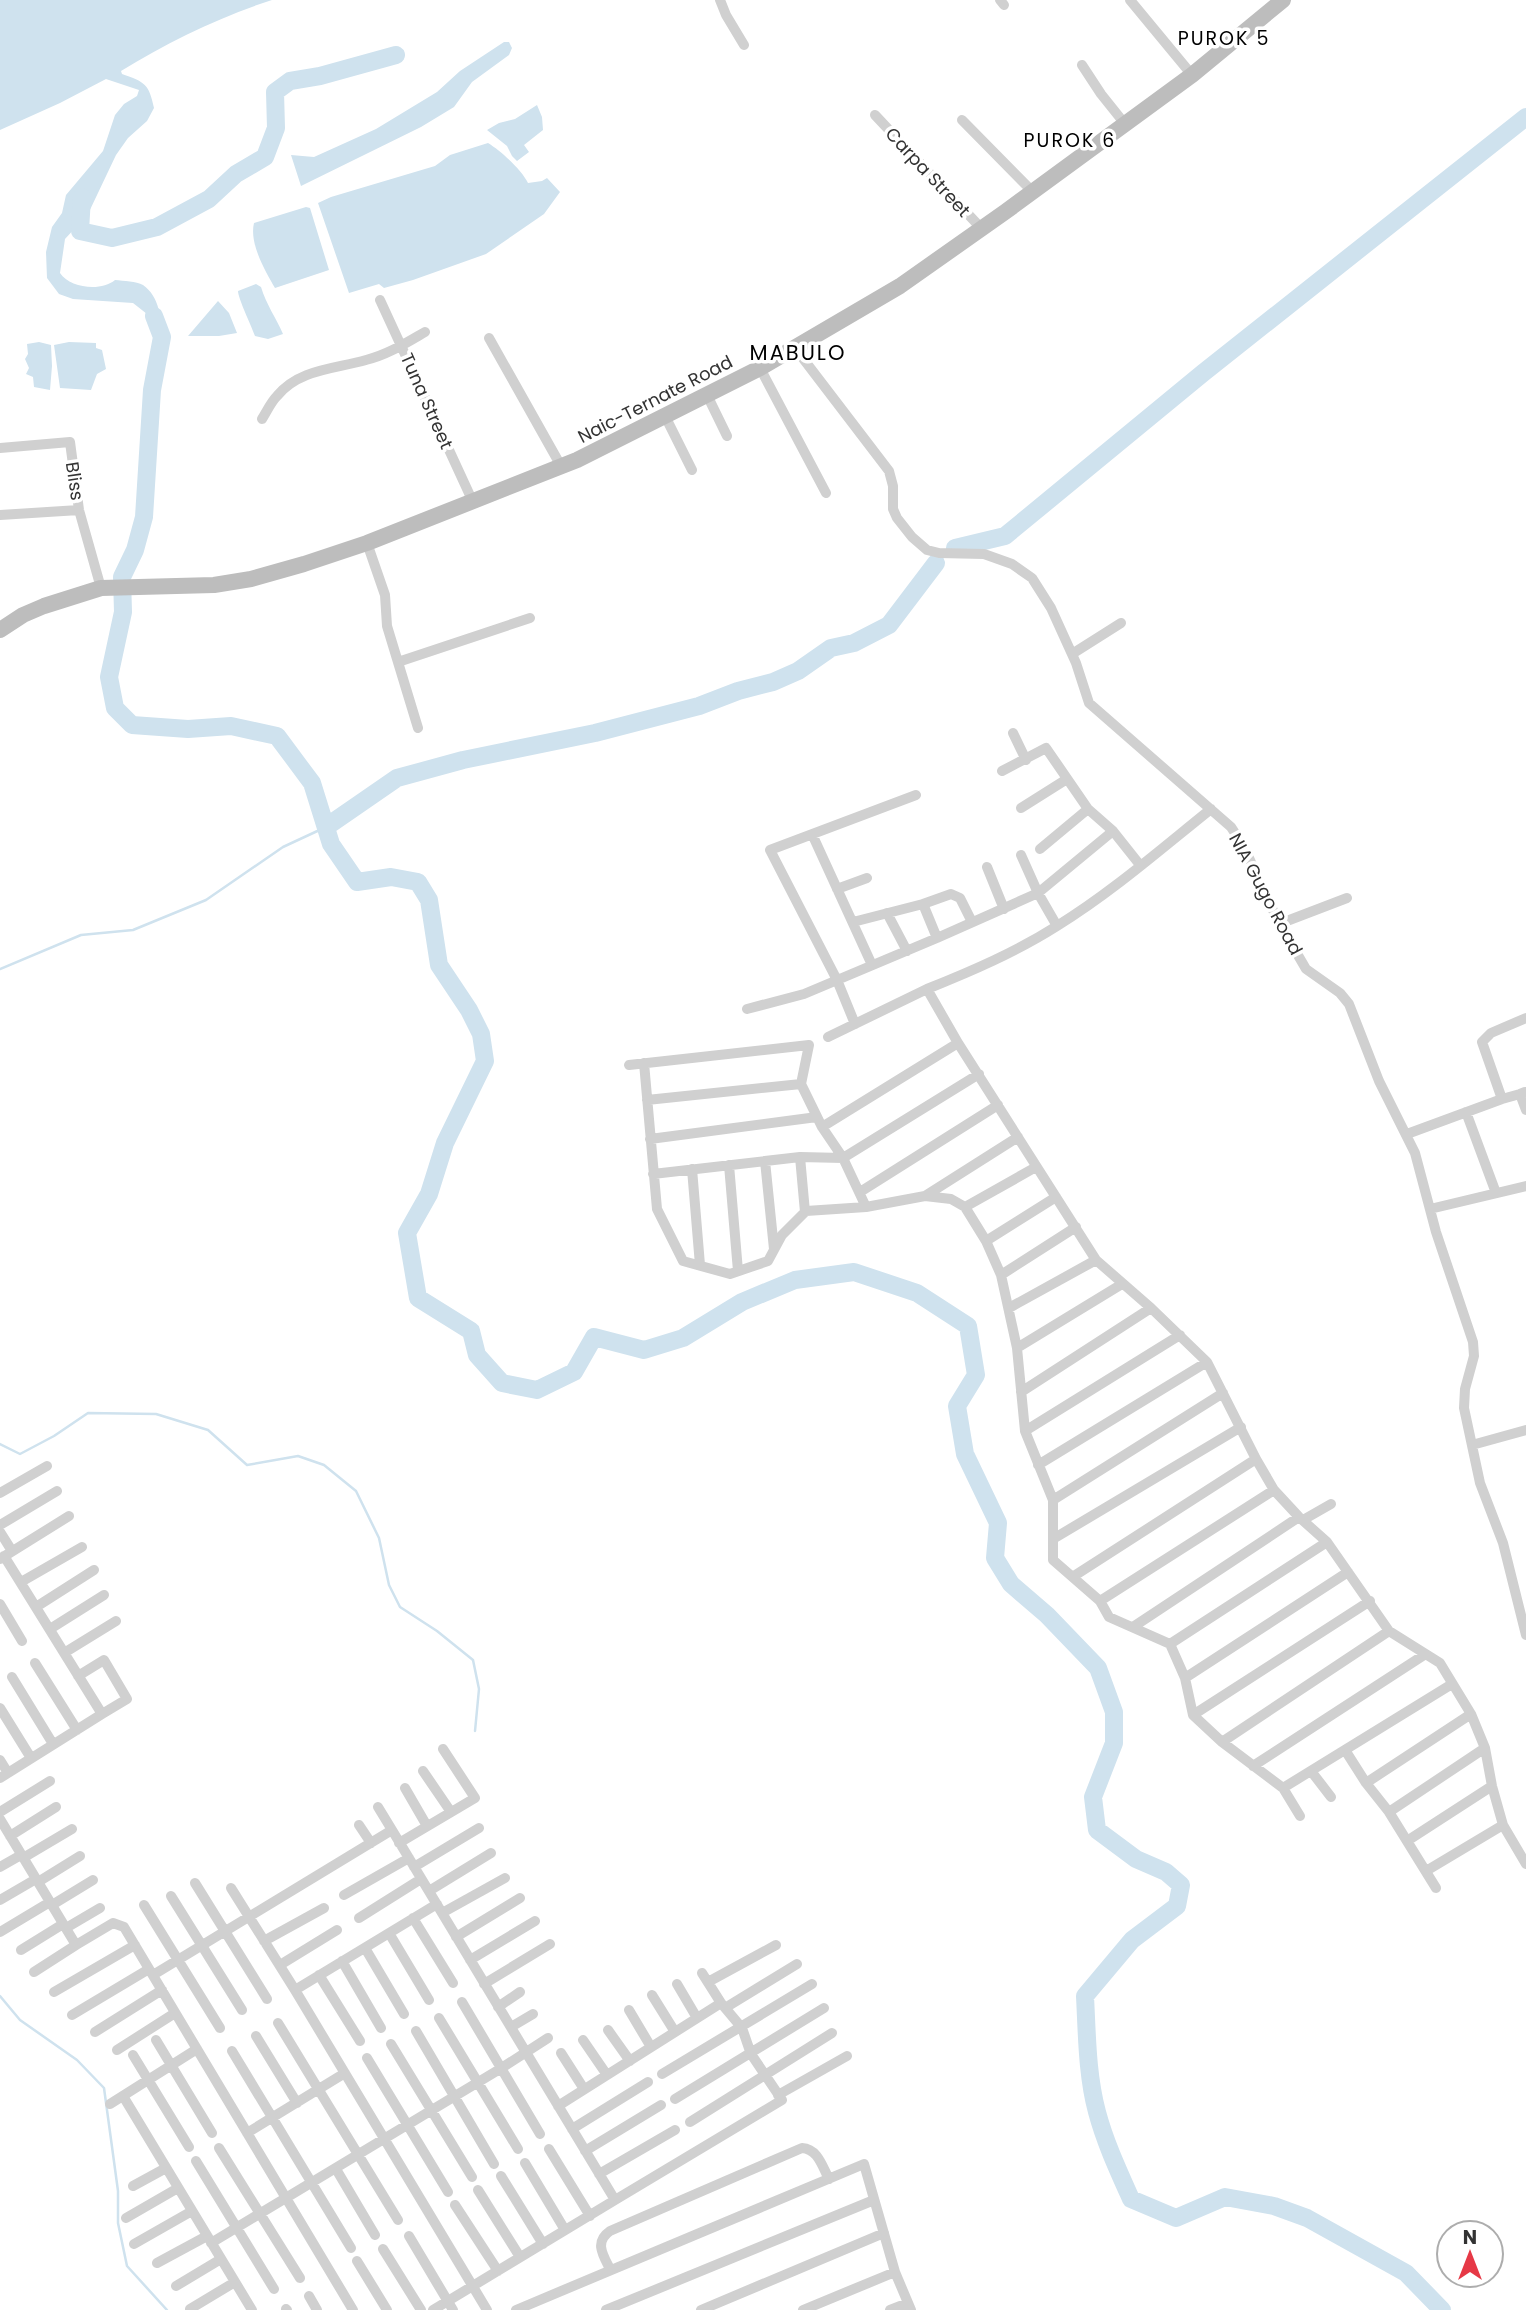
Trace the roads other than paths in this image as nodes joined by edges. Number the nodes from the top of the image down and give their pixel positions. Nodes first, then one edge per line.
1 (720, 0) edge
2 (1130, 0) edge
3 (1273, 3) edge
4 (744, 45) dead end
5 (1082, 65) dead end
6 (1192, 75) junction
7 (875, 115) dead end
8 (962, 120) dead end
9 (1125, 124) junction
10 (1033, 192) junction
11 (981, 228) junction
12 (380, 300) dead end
13 (425, 332) dead end
14 (489, 338) dead end
15 (402, 345) junction
16 (795, 348) junction
17 (760, 368) junction
18 (706, 395) junction
19 (665, 416) junction
20 (262, 419) dead end
21 (727, 436) dead end
22 (0, 448) edge
23 (561, 466) junction
24 (692, 470) dead end
25 (826, 493) dead end
26 (473, 502) junction
27 (79, 510) junction
28 (0, 515) edge
29 (367, 543) junction
30 (109, 587) junction
31 (530, 618) dead end
32 (1121, 622) dead end
33 (0, 630) edge
34 (1072, 654) junction
35 (398, 662) junction
36 (418, 729) dead end
37 (1013, 733) dead end
38 (1026, 760) junction
39 (1002, 771) dead end
40 (1067, 779) junction
41 (916, 796) dead end
42 (1021, 808) dead end
43 (1088, 809) junction
44 (1211, 810) junction
45 (1113, 831) junction
46 (812, 834) junction
47 (1040, 849) dead end
48 (1021, 855) dead end
49 (1140, 865) junction
50 (987, 867) dead end
51 (867, 878) dead end
52 (837, 889) junction
53 (1038, 893) junction
54 (1347, 898) dead end
55 (923, 904) junction
56 (1004, 909) junction
57 (887, 914) junction
58 (853, 922) junction
59 (972, 922) junction
60 (1279, 924) junction
61 (1057, 926) junction
62 (937, 938) junction
63 (907, 951) junction
64 (872, 965) junction
65 (837, 980) junction
66 (927, 989) junction
67 (747, 1009) dead end
68 (1526, 1018) edge
69 (855, 1024) junction
70 (828, 1037) dead end
71 (958, 1043) junction
72 (643, 1063) junction
73 (629, 1065) dead end
74 (979, 1074) junction
75 (802, 1084) junction
76 (1523, 1093) edge
77 (1502, 1099) junction
78 (647, 1100) junction
79 (998, 1105) junction
80 (1526, 1110) edge
81 (1466, 1112) junction
82 (820, 1122) junction
83 (1407, 1134) junction
84 (1018, 1137) junction
85 (650, 1139) junction
86 (800, 1157) junction
87 (843, 1158) junction
88 (765, 1161) junction
89 (729, 1165) junction
90 (1036, 1167) junction
91 (692, 1169) junction
92 (653, 1174) junction
93 (1526, 1185) edge
94 (860, 1192) junction
95 (1496, 1193) junction
96 (925, 1196) junction
97 (1056, 1197) junction
98 (866, 1207) junction
99 (965, 1207) junction
100 (1430, 1209) junction
101 (806, 1212) junction
102 (1076, 1227) junction
103 (986, 1241) junction
104 (774, 1250) junction
105 (1096, 1259) junction
106 (700, 1265) junction
107 (737, 1271) junction
108 (1001, 1275) junction
109 (1122, 1284) junction
110 (1009, 1308) junction
111 (1151, 1308) junction
112 (1180, 1335) junction
113 (1017, 1348) junction
114 (1207, 1362) junction
115 (1021, 1392) junction
116 (1223, 1393) junction
117 (1241, 1427) junction
118 (1526, 1430) edge
119 (1025, 1432) junction
120 (1472, 1445) junction
121 (1255, 1460) junction
122 (1038, 1465) junction
123 (47, 1466) dead end
124 (1275, 1490) junction
125 (57, 1491) dead end
126 (0, 1493) edge
127 (1054, 1500) junction
128 (1331, 1504) dead end
129 (69, 1516) dead end
130 (1301, 1518) junction
131 (0, 1525) edge
132 (0, 1532) edge
133 (1053, 1539) junction
134 (1327, 1542) junction
135 (82, 1547) dead end
136 (5, 1555) edge
137 (94, 1570) dead end
138 (1348, 1573) junction
139 (1074, 1576) junction
140 (21, 1582) junction
141 (104, 1595) dead end
142 (1100, 1601) junction
143 (1370, 1601) junction
144 (0, 1604) edge
145 (36, 1607) junction
146 (116, 1621) dead end
147 (1133, 1627) junction
148 (50, 1629) junction
149 (1389, 1631) junction
150 (1526, 1635) edge
151 (22, 1641) dead end
152 (1170, 1644) junction
153 (64, 1653) junction
154 (1424, 1655) junction
155 (35, 1663) dead end
156 (78, 1676) junction
157 (12, 1677) dead end
158 (1185, 1678) junction
159 (1452, 1684) junction
160 (0, 1708) edge
161 (102, 1714) junction
162 (1471, 1714) junction
163 (1193, 1716) junction
164 (77, 1730) junction
165 (1222, 1742) junction
166 (53, 1744) junction
167 (1485, 1748) junction
168 (443, 1749) dead end
169 (1345, 1750) junction
170 (31, 1758) junction
171 (0, 1760) edge
172 (1253, 1766) junction
173 (423, 1771) dead end
174 (1311, 1771) junction
175 (4, 1775) edge
176 (50, 1781) dead end
177 (1366, 1783) junction
178 (1492, 1786) junction
179 (405, 1788) dead end
180 (1283, 1788) junction
181 (1331, 1797) dead end
182 (56, 1807) dead end
183 (378, 1807) dead end
184 (0, 1812) edge
185 (451, 1812) junction
186 (1389, 1812) junction
187 (1300, 1816) dead end
188 (0, 1819) edge
189 (359, 1825) dead end
190 (1503, 1825) junction
191 (427, 1826) junction
192 (479, 1828) dead end
193 (72, 1829) dead end
194 (392, 1830) junction
195 (6, 1836) edge
196 (1407, 1841) junction
197 (371, 1843) junction
198 (399, 1843) junction
199 (491, 1853) dead end
200 (22, 1856) junction
201 (80, 1856) dead end
202 (411, 1862) junction
203 (1526, 1864) edge
204 (0, 1867) edge
205 (1426, 1871) junction
206 (505, 1878) dead end
207 (421, 1879) junction
208 (37, 1880) junction
209 (93, 1880) dead end
210 (195, 1883) dead end
211 (231, 1888) dead end
212 (1436, 1888) dead end
213 (429, 1891) junction
214 (344, 1895) dead end
215 (171, 1896) dead end
216 (520, 1898) dead end
217 (0, 1900) edge
218 (51, 1903) junction
219 (145, 1905) dead end
220 (100, 1908) dead end
221 (324, 1908) dead end
222 (439, 1909) junction
223 (249, 1917) junction
224 (359, 1918) dead end
225 (413, 1918) junction
226 (535, 1921) dead end
227 (64, 1926) junction
228 (337, 1930) dead end
229 (225, 1931) junction
230 (0, 1932) edge
231 (389, 1933) junction
232 (456, 1937) junction
233 (264, 1941) junction
234 (550, 1944) dead end
235 (76, 1945) junction
236 (135, 1945) junction
237 (203, 1945) junction
238 (776, 1945) dead end
239 (365, 1948) junction
240 (21, 1950) dead end
241 (179, 1959) junction
242 (470, 1960) junction
243 (342, 1961) junction
244 (797, 1964) dead end
245 (280, 1965) junction
246 (34, 1972) dead end
247 (151, 1972) junction
248 (319, 1975) junction
249 (453, 1983) dead end
250 (484, 1984) junction
251 (677, 1984) dead end
252 (812, 1984) dead end
253 (162, 1990) junction
254 (295, 1990) junction
255 (54, 1992) dead end
256 (520, 1992) dead end
257 (652, 1995) dead end
258 (267, 1999) dead end
259 (429, 2000) dead end
260 (462, 2002) dead end
261 (723, 2005) junction
262 (498, 2007) junction
263 (824, 2008) dead end
264 (242, 2010) dead end
265 (629, 2010) dead end
266 (175, 2013) junction
267 (404, 2014) dead end
268 (533, 2014) dead end
269 (72, 2015) dead end
270 (439, 2018) dead end
271 (697, 2018) junction
272 (278, 2022) dead end
273 (511, 2027) junction
274 (220, 2028) dead end
275 (381, 2028) dead end
276 (741, 2028) junction
277 (608, 2030) dead end
278 (416, 2031) dead end
279 (95, 2032) dead end
280 (675, 2032) junction
281 (832, 2033) dead end
282 (256, 2036) dead end
283 (548, 2038) dead end
284 (156, 2040) dead end
285 (583, 2040) dead end
286 (360, 2042) dead end
287 (391, 2044) dead end
288 (651, 2047) junction
289 (197, 2049) junction
290 (117, 2050) dead end
291 (232, 2050) dead end
292 (526, 2053) junction
293 (561, 2053) dead end
294 (751, 2054) junction
295 (133, 2055) dead end
296 (847, 2056) dead end
297 (368, 2058) dead end
298 (630, 2061) junction
299 (172, 2065) junction
300 (500, 2069) junction
301 (345, 2073) junction
302 (662, 2074) dead end
303 (607, 2075) junction
304 (765, 2076) junction
305 (149, 2080) junction
306 (648, 2082) dead end
307 (477, 2083) junction
308 (319, 2089) junction
309 (584, 2089) junction
310 (778, 2095) junction
311 (123, 2096) junction
312 (455, 2096) junction
313 (675, 2099) dead end
314 (297, 2103) junction
315 (110, 2104) dead end
316 (661, 2105) dead end
317 (558, 2106) junction
318 (431, 2111) junction
319 (274, 2117) junction
320 (690, 2122) dead end
321 (409, 2124) junction
322 (572, 2129) junction
323 (675, 2130) dead end
324 (212, 2133) dead end
325 (247, 2133) junction
326 (540, 2134) dead end
327 (385, 2139) junction
328 (189, 2147) dead end
329 (219, 2148) dead end
330 (518, 2149) dead end
331 (549, 2149) dead end
332 (585, 2151) junction
333 (358, 2155) junction
334 (196, 2161) dead end
335 (525, 2162) dead end
336 (494, 2164) dead end
337 (166, 2168) junction
338 (336, 2169) junction
339 (599, 2174) junction
340 (501, 2176) dead end
341 (472, 2177) dead end
342 (829, 2179) junction
343 (314, 2182) junction
344 (133, 2186) dead end
345 (178, 2188) junction
346 (478, 2190) dead end
347 (448, 2192) dead end
348 (287, 2199) junction
349 (615, 2200) junction
350 (874, 2200) junction
351 (455, 2205) dead end
352 (192, 2211) junction
353 (262, 2213) junction
354 (590, 2216) junction
355 (125, 2218) dead end
356 (398, 2220) dead end
357 (237, 2228) junction
358 (565, 2230) junction
359 (884, 2233) junction
360 (375, 2235) dead end
361 (409, 2236) dead end
362 (209, 2239) junction
363 (134, 2244) dead end
364 (543, 2244) junction
365 (351, 2248) dead end
366 (383, 2249) dead end
367 (520, 2258) junction
368 (221, 2259) junction
369 (356, 2260) dead end
370 (157, 2263) dead end
371 (610, 2269) junction
372 (498, 2271) junction
373 (895, 2272) junction
374 (300, 2278) dead end
375 (235, 2283) junction
376 (176, 2286) dead end
377 (472, 2287) junction
378 (274, 2289) dead end
379 (309, 2296) dead end
380 (451, 2306) edge
381 (909, 2306) edge
382 (247, 2308) edge
383 (190, 2309) edge
384 (317, 2310) edge
385 (353, 2310) edge
386 (387, 2310) edge
387 (421, 2310) edge
388 (433, 2310) edge
389 (487, 2310) edge
390 (516, 2310) edge
391 (606, 2310) edge
392 (701, 2310) edge
393 (803, 2310) edge
394 (890, 2310) edge

1 - 4 street
2 - 6 street
3 - 6 main road, Naic-Ternate Road
5 - 9 street
6 - 9 main road, Naic-Ternate Road
7 - 11 street, Carpa Street
8 - 10 street
9 - 10 main road, Naic-Ternate Road
10 - 11 main road, Naic-Ternate Road
11 - 16 main road, Naic-Ternate Road
12 - 15 street, Tuna Street
13 - 15 street
14 - 23 street
15 - 20 street
15 - 26 street, Tuna Street
16 - 17 main road, Naic-Ternate Road
16 - 34 street, NIA Gugo Road
17 - 18 main road, Naic-Ternate Road
17 - 25 street
18 - 19 main road, Naic-Ternate Road
18 - 21 street
19 - 23 main road, Naic-Ternate Road
19 - 24 street
22 - 27 street, Bliss
23 - 26 main road, Naic-Ternate Road
26 - 29 main road, Naic-Ternate Road
27 - 28 street
27 - 30 street, Bliss
29 - 30 main road, Naic-Ternate Road
29 - 35 street
30 - 33 main road, Naic-Ternate Road
31 - 35 street
32 - 34 street
34 - 44 street, NIA Gugo Road
35 - 36 street
37 - 38 street
38 - 39 street
38 - 40 street
40 - 42 street
40 - 43 street
41 - 46 street
43 - 45 street
43 - 47 street
44 - 49 street
44 - 60 street, NIA Gugo Road
45 - 49 street
45 - 53 street
46 - 52 street
46 - 65 street
48 - 53 street
49 - 61 street
50 - 56 street
51 - 52 street
52 - 58 street
53 - 56 street
53 - 61 street
54 - 60 street
55 - 57 street
55 - 59 street
55 - 62 street
56 - 59 street
57 - 58 street
57 - 63 street
58 - 64 street
59 - 62 street
60 - 83 street, NIA Gugo Road
61 - 66 street
62 - 63 street
63 - 64 street
64 - 65 street
65 - 67 street
65 - 69 street
66 - 69 street
66 - 71 street
68 - 77 street
69 - 70 street
71 - 74 street
71 - 82 street
72 - 73 street
72 - 75 street
72 - 78 street
74 - 79 street
74 - 87 street
75 - 78 street
75 - 82 street
76 - 77 street
76 - 80 street
77 - 81 street
78 - 85 street
79 - 84 street
79 - 94 street
81 - 83 street
81 - 95 street
82 - 85 street
82 - 87 street
83 - 100 street, NIA Gugo Road
84 - 90 street
84 - 96 street
85 - 92 street
86 - 87 street
86 - 88 street
86 - 101 street
87 - 94 street
88 - 89 street
88 - 104 street
89 - 91 street
89 - 107 street
90 - 97 street
90 - 99 street
91 - 92 street
91 - 106 street
92 - 106 street
93 - 95 street
94 - 98 street
95 - 100 street
96 - 98 street
96 - 99 street
97 - 102 street
97 - 103 street
98 - 101 street
99 - 103 street
100 - 120 street, NIA Gugo Road
101 - 104 street
102 - 105 street
102 - 108 street
103 - 108 street
104 - 107 street
105 - 109 street
105 - 110 street
106 - 107 street
108 - 110 street
109 - 111 street
109 - 113 street
110 - 113 street
111 - 112 street
111 - 115 street
112 - 114 street
112 - 119 street
113 - 115 street
114 - 116 street
114 - 122 street
115 - 119 street
116 - 117 street
116 - 127 street
117 - 121 street
117 - 133 street
118 - 120 street
119 - 122 street
120 - 150 street, NIA Gugo Road
121 - 124 street
121 - 139 street
122 - 127 street
123 - 126 street
124 - 130 street
124 - 142 street
125 - 131 street
127 - 133 street
128 - 130 street
129 - 136 street
130 - 134 street
130 - 147 street
132 - 136 street
133 - 139 street
134 - 138 street
134 - 152 street
135 - 140 street
136 - 140 street
137 - 145 street
138 - 143 street
138 - 158 street
139 - 142 street
140 - 145 street
141 - 148 street
142 - 147 street
143 - 149 street
143 - 163 street
144 - 151 street
145 - 148 street
146 - 153 street
147 - 152 street
148 - 153 street
149 - 154 street
149 - 165 street
152 - 158 street
153 - 156 street
154 - 159 street
154 - 172 street
155 - 164 street
156 - 161 street
156 - 161 street
157 - 166 street
158 - 163 street
159 - 162 street
159 - 169 street
160 - 170 street
161 - 164 street
162 - 167 street
162 - 177 street
163 - 165 street
164 - 166 street
165 - 172 street
166 - 170 street
167 - 178 street
167 - 186 street
168 - 185 street
169 - 174 street
169 - 177 street
170 - 175 street
171 - 175 street
172 - 180 street
173 - 185 street
174 - 180 street
174 - 181 street
176 - 184 street
177 - 186 street
178 - 190 street
178 - 196 street
179 - 191 street
180 - 187 street
182 - 195 street
183 - 194 street
185 - 191 street
186 - 196 street
188 - 195 street
189 - 197 street
190 - 203 street
190 - 205 street
191 - 198 street
192 - 202 street
193 - 200 street
194 - 197 street
194 - 198 street
195 - 200 street
196 - 205 street
197 - 223 street
198 - 202 street
199 - 213 street
200 - 204 street
200 - 208 street
201 - 208 street
202 - 207 street
202 - 214 street
205 - 212 street
206 - 222 street
207 - 213 street
207 - 224 street
208 - 217 street
208 - 218 street
209 - 218 street
210 - 229 street
211 - 223 street
213 - 222 street
215 - 237 street
216 - 232 street
218 - 227 street
218 - 230 street
219 - 241 street
220 - 227 street
221 - 233 street
222 - 225 street
222 - 232 street
223 - 229 street
223 - 233 street
225 - 231 street
225 - 249 street
226 - 242 street
227 - 235 street
227 - 240 street
228 - 245 street
229 - 237 street
229 - 258 street
231 - 239 street
231 - 259 street
232 - 242 street
233 - 245 street
234 - 250 street
235 - 236 street
235 - 246 street
236 - 247 street
236 - 255 street
237 - 241 street
237 - 264 street
238 - 261 street
239 - 243 street
239 - 267 street
241 - 247 street
241 - 274 street
242 - 250 street
243 - 248 street
243 - 275 street
244 - 261 street
245 - 254 street
247 - 253 street
247 - 269 street
248 - 254 street
248 - 286 street
250 - 262 street
251 - 271 street
252 - 276 street
253 - 266 street
253 - 279 street
254 - 301 street
256 - 262 street
257 - 280 street
260 - 300 street
261 - 271 street
261 - 276 street
262 - 273 street
263 - 294 street
265 - 288 street
266 - 289 street
266 - 290 street
268 - 273 street
270 - 307 street
271 - 280 street
272 - 308 street
273 - 292 street
276 - 294 street
276 - 302 street
277 - 298 street
278 - 312 street
280 - 288 street
281 - 304 street
282 - 314 street
283 - 292 street
284 - 299 street
285 - 303 street
287 - 318 street
288 - 298 street
289 - 299 street
289 - 325 street
291 - 319 street
292 - 300 street
292 - 317 street
293 - 309 street
294 - 304 street
294 - 313 street
295 - 305 street
296 - 310 street
297 - 321 street
298 - 303 street
299 - 305 street
299 - 324 street
300 - 307 street
300 - 326 street
301 - 308 street
301 - 327 street
303 - 309 street
304 - 310 street
304 - 320 street
305 - 311 street
305 - 328 street
306 - 322 street
307 - 312 street
307 - 330 street
308 - 314 street
308 - 333 street
309 - 317 street
310 - 349 street
311 - 315 street
311 - 337 street
312 - 318 street
312 - 336 street
314 - 319 street
316 - 332 street
317 - 322 street
318 - 321 street
318 - 341 street
319 - 325 street
319 - 343 street
321 - 327 street
321 - 347 street
322 - 332 street
323 - 339 street
325 - 348 street
327 - 333 street
327 - 377 street
329 - 353 street
331 - 354 street
332 - 339 street
333 - 338 street
333 - 356 street
334 - 357 street
335 - 358 street
337 - 344 street
337 - 345 street
338 - 343 street
338 - 360 street
339 - 349 street
340 - 364 street
342 - 350 street
342 - 371 street
342 - 371 street
343 - 348 street
343 - 365 street
345 - 352 street
345 - 355 street
346 - 367 street
348 - 353 street
348 - 385 street
349 - 354 street
350 - 359 street
350 - 391 street
351 - 372 street
352 - 362 street
352 - 363 street
353 - 357 street
353 - 374 street
354 - 358 street
357 - 362 street
357 - 378 street
358 - 364 street
359 - 373 street
359 - 392 street
361 - 380 street
362 - 368 street
362 - 370 street
364 - 367 street
366 - 387 street
367 - 372 street
368 - 375 street
368 - 376 street
369 - 386 street
371 - 390 street
372 - 377 street
373 - 381 street
373 - 393 street
375 - 382 street
375 - 383 street
377 - 380 street
377 - 389 street
379 - 384 street
380 - 388 street
381 - 394 street

